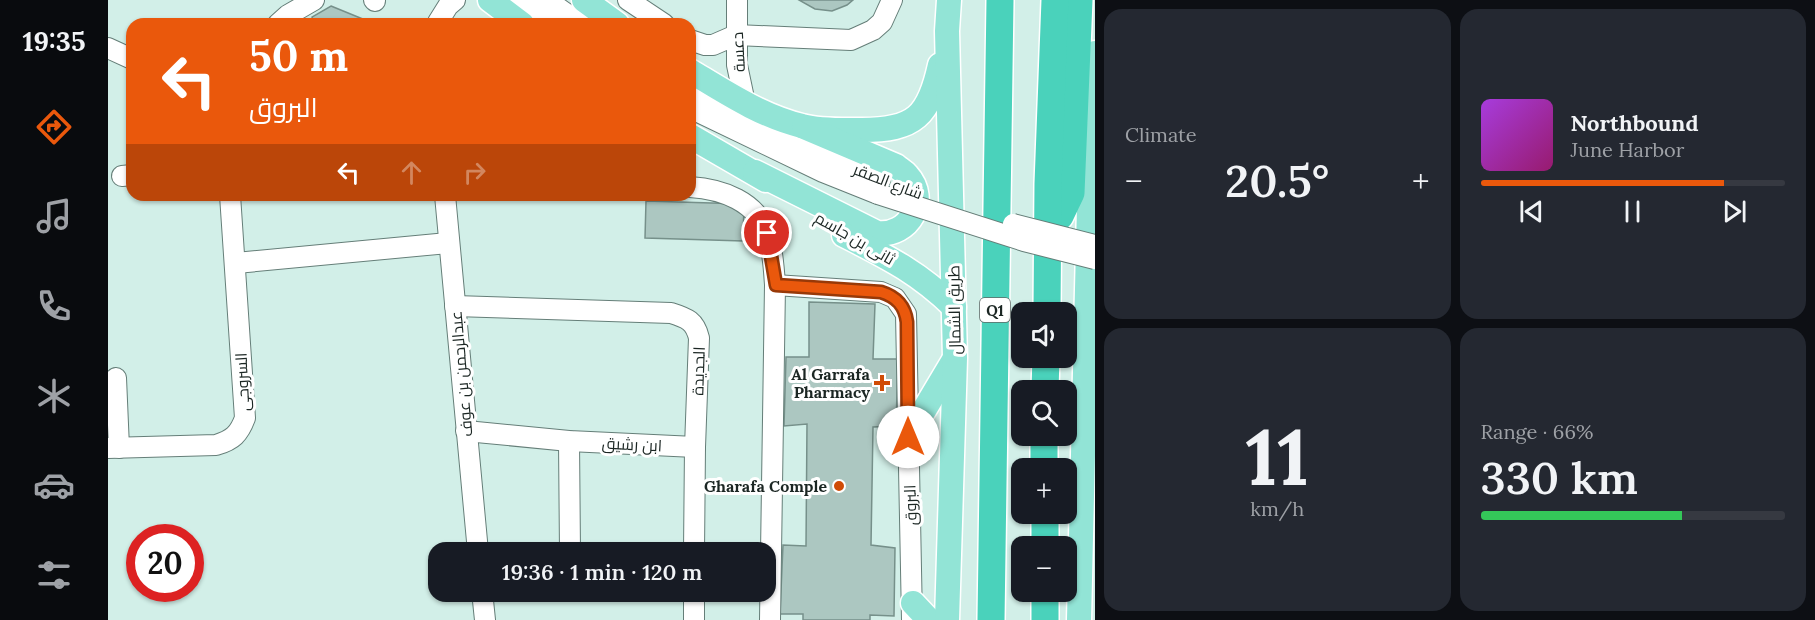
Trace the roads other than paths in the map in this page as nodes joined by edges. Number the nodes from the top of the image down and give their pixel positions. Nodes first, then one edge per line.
1 (314, 0) edge
2 (440, 0) edge
3 (455, 0) edge
4 (490, 0) edge
5 (522, 0) edge
6 (547, 0) edge
7 (584, 0) edge
8 (628, 0) edge
9 (737, 0) edge
10 (892, 0) edge
11 (949, 0) edge
12 (1000, 0) edge
13 (1055, 0) edge
14 (1079, 0) edge
15 (646, 6) edge
16 (285, 18) edge
17 (438, 18) edge
18 (441, 18) edge
19 (514, 18) edge
20 (548, 18) edge
21 (572, 18) edge
22 (609, 18) edge
23 (658, 18) edge
24 (947, 31) junction
25 (736, 35) junction
26 (696, 42) edge
27 (108, 48) edge
28 (1095, 53) edge
29 (126, 56) edge
30 (696, 74) edge
31 (696, 94) edge
32 (745, 103) junction
33 (696, 111) edge
34 (804, 127) junction
35 (696, 139) edge
36 (755, 172) junction
37 (879, 187) junction
38 (696, 188) edge
39 (231, 201) edge
40 (445, 201) edge
41 (1092, 211) edge
42 (1048, 227) junction
43 (448, 243) junction
44 (1095, 245) edge
45 (1095, 259) edge
46 (236, 263) junction
47 (776, 285) junction
48 (1047, 302) edge
49 (455, 306) junction
50 (954, 307) junction
51 (1091, 322) edge
52 (955, 358) junction
53 (116, 378) dead end
54 (1090, 427) edge
55 (466, 431) junction
56 (908, 437) junction
57 (569, 441) junction
58 (695, 447) junction
59 (114, 448) edge
60 (477, 542) edge
61 (570, 542) edge
62 (694, 542) edge
63 (483, 602) edge
64 (694, 602) edge
65 (1045, 602) edge
66 (918, 614) edge
67 (485, 620) edge
68 (694, 620) edge
69 (770, 620) edge
70 (947, 620) edge
71 (991, 620) edge
72 (1046, 620) edge
73 (1079, 620) edge

1 - 16 street
2 - 17 street
3 - 18 street
4 - 19 main road
5 - 20 street
6 - 21 street
7 - 22 main road
8 - 15 street
9 - 25 street, دعسة
10 - 25 street
11 - 24 main road, طريق الشمال
12 - 71 highway, Q1
13 - 42 highway
14 - 42 highway
15 - 23 street
24 - 34 main road
24 - 50 main road, طريق الشمال
25 - 26 street
25 - 32 street, دعسة
27 - 29 street
28 - 41 main road
30 - 32 main road
31 - 37 street, شارع الصقر
32 - 34 main road
33 - 37 street, شارع الصقر
34 - 36 main road
35 - 36 main road, ثانى بن جاسم
36 - 50 main road, ثانى بن جاسم
37 - 44 street, شارع الصقر, bridge
37 - 45 street, شارع الصقر, bridge
38 - 47 street
39 - 46 street, السروجى
40 - 43 street, عبدالرحمن بن عوف
41 - 51 main road
42 - 48 highway
43 - 46 street
43 - 49 street, عبدالرحمن بن عوف
46 - 59 street, السروجى
47 - 56 street, البروق
47 - 69 street
49 - 55 street, عبدالرحمن بن عوف
49 - 58 street, الجديدة
50 - 52 main road, طريق الشمال
51 - 54 main road
52 - 56 main road
52 - 70 main road, طريق الشمال
53 - 59 street
54 - 73 main road
55 - 57 street, ابن رشيق
55 - 60 street, عبدالرحمن بن عوف
56 - 66 street, البروق
57 - 58 street, ابن رشيق
57 - 61 street
58 - 62 street, الجديدة
63 - 67 street
64 - 68 street
65 - 72 highway

